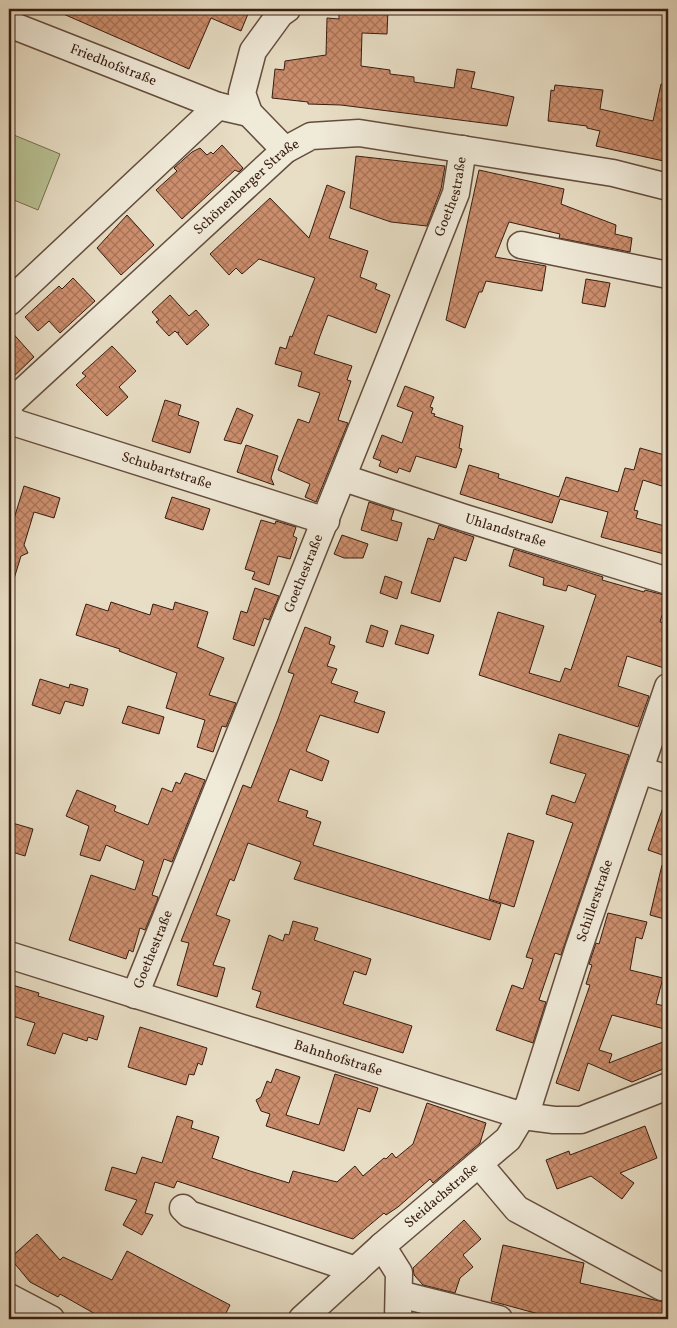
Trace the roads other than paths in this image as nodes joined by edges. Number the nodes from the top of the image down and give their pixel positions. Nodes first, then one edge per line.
1 (288, 9) edge
2 (9, 24) edge
3 (218, 106) junction
4 (249, 113) junction
5 (463, 149) junction
6 (285, 150) junction
7 (668, 186) edge
8 (521, 245) dead end
9 (668, 275) edge
10 (9, 302) edge
11 (9, 404) edge
12 (9, 416) edge
13 (344, 478) junction
14 (326, 521) junction
15 (668, 581) edge
16 (668, 687) edge
17 (640, 770) junction
18 (668, 779) edge
19 (9, 956) edge
20 (136, 995) junction
21 (668, 1086) edge
22 (523, 1116) junction
23 (479, 1164) junction
24 (183, 1208) dead end
25 (382, 1246) junction
26 (356, 1270) junction
27 (662, 1287) dead end
28 (9, 1297) edge
29 (398, 1307) edge
30 (51, 1319) edge
31 (302, 1319) edge
32 (500, 1319) edge

1 - 4 street
2 - 3 street, Friedhofstraße
3 - 4 street, Friedhofstraße
3 - 10 street
4 - 6 street
5 - 6 street, Schönenberger Straße
5 - 7 street, Schönenberger Straße
5 - 13 street, Goethestraße
6 - 11 street, Schönenberger Straße
8 - 9 street
12 - 14 street, Schubartstraße
13 - 14 street, Goethestraße
13 - 15 street, Uhlandstraße
14 - 20 street, Goethestraße
16 - 17 street, Schillerstraße
17 - 18 street
17 - 22 street, Schillerstraße
19 - 20 street, Bahnhofstraße
20 - 22 street, Bahnhofstraße
21 - 22 street, Bahnhofstraße
22 - 23 street, Steidachstraße
23 - 25 street, Steidachstraße
23 - 27 street
24 - 26 street
25 - 26 street, Steidachstraße
25 - 29 street
26 - 31 street, Steidachstraße
28 - 30 street
29 - 32 street

